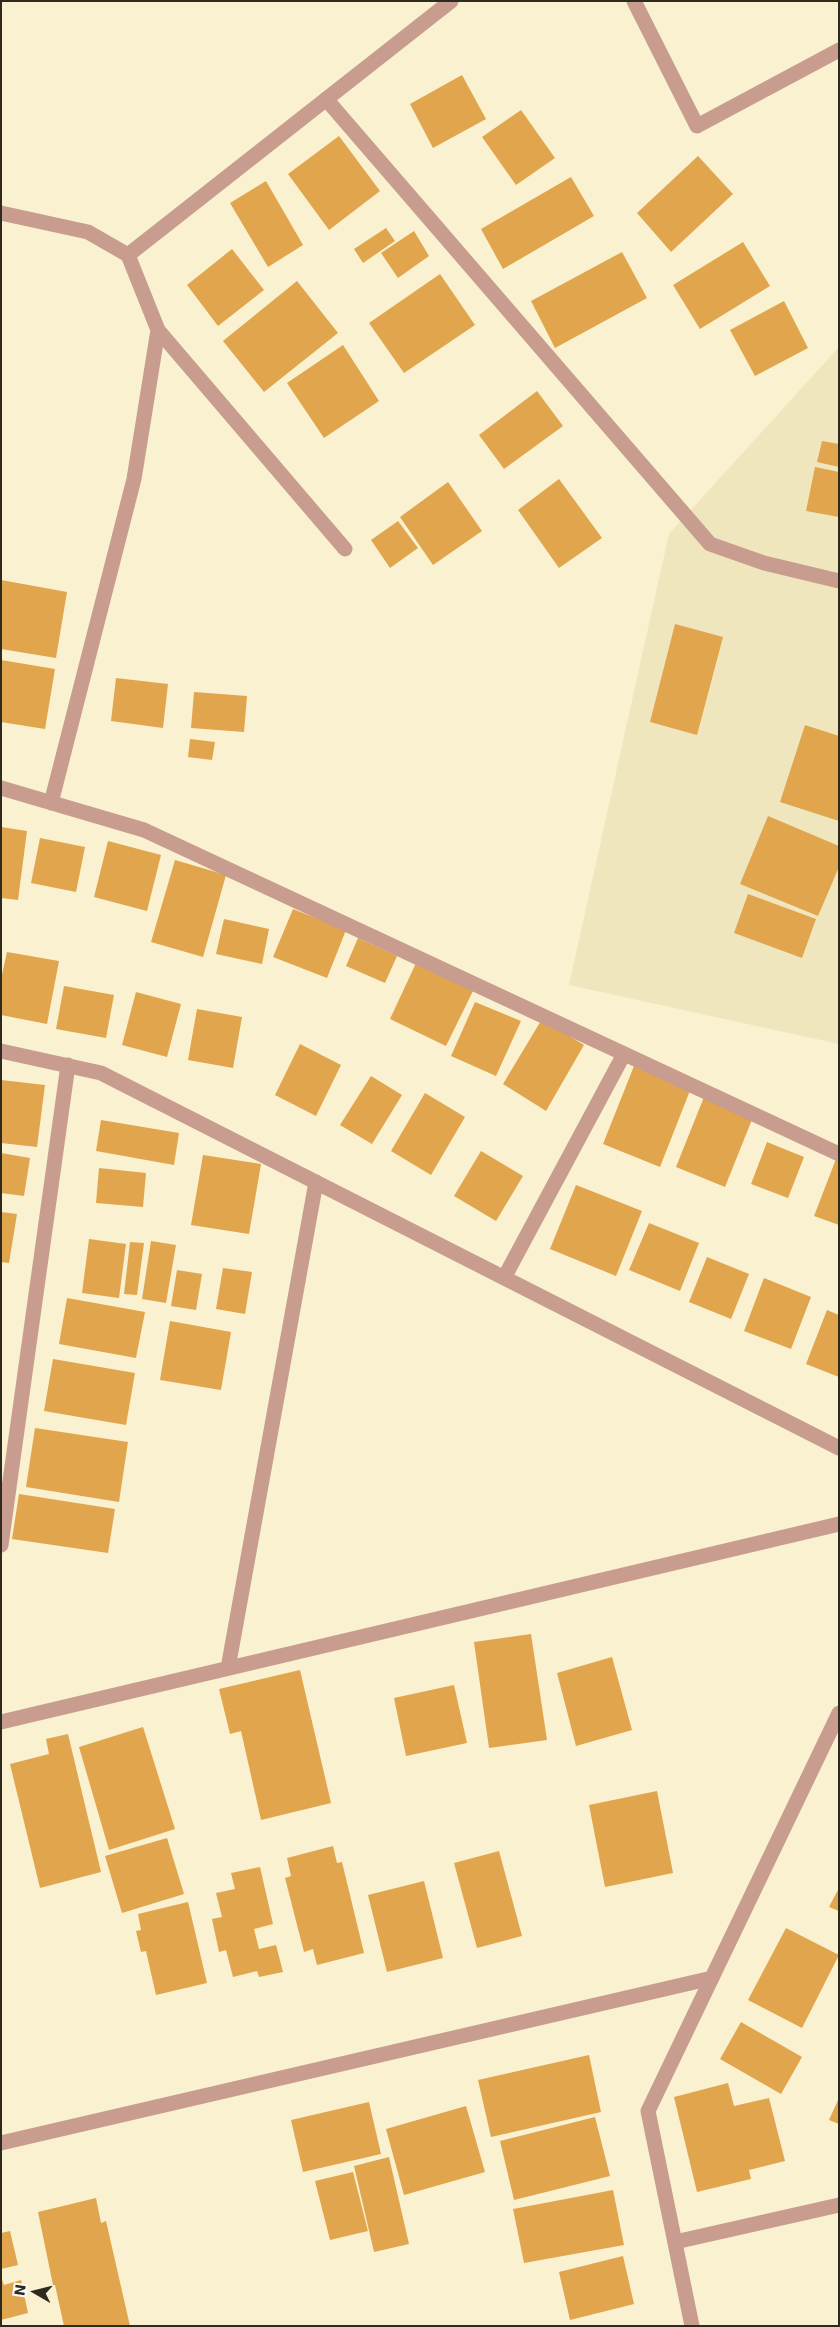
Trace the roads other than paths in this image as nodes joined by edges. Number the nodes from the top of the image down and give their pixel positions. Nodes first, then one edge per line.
1 (451, 1) edge
2 (634, 1) edge
3 (839, 50) edge
4 (326, 99) junction
5 (1, 213) edge
6 (128, 255) junction
7 (158, 330) junction
8 (345, 549) dead end
9 (839, 581) edge
10 (1, 788) edge
11 (51, 803) junction
12 (1, 1051) edge
13 (624, 1054) junction
14 (68, 1066) junction
15 (839, 1154) edge
16 (316, 1182) junction
17 (504, 1278) junction
18 (839, 1448) edge
19 (839, 1524) edge
20 (1, 1545) edge
21 (228, 1668) junction
22 (839, 1713) edge
23 (1, 1722) edge
24 (712, 1978) junction
25 (1, 2143) edge
26 (839, 2205) edge
27 (675, 2242) junction
28 (692, 2326) edge

1 - 4 street
2 - 3 street
4 - 6 street
4 - 9 street
5 - 6 street
6 - 7 street
7 - 8 street
7 - 11 street
10 - 11 street
11 - 13 street
12 - 14 street
13 - 15 street
13 - 17 street
14 - 16 street
14 - 20 street
16 - 17 street
16 - 21 street
17 - 18 street
19 - 21 street
21 - 23 street
22 - 24 street
24 - 25 street
24 - 27 street
26 - 27 street
27 - 28 street

